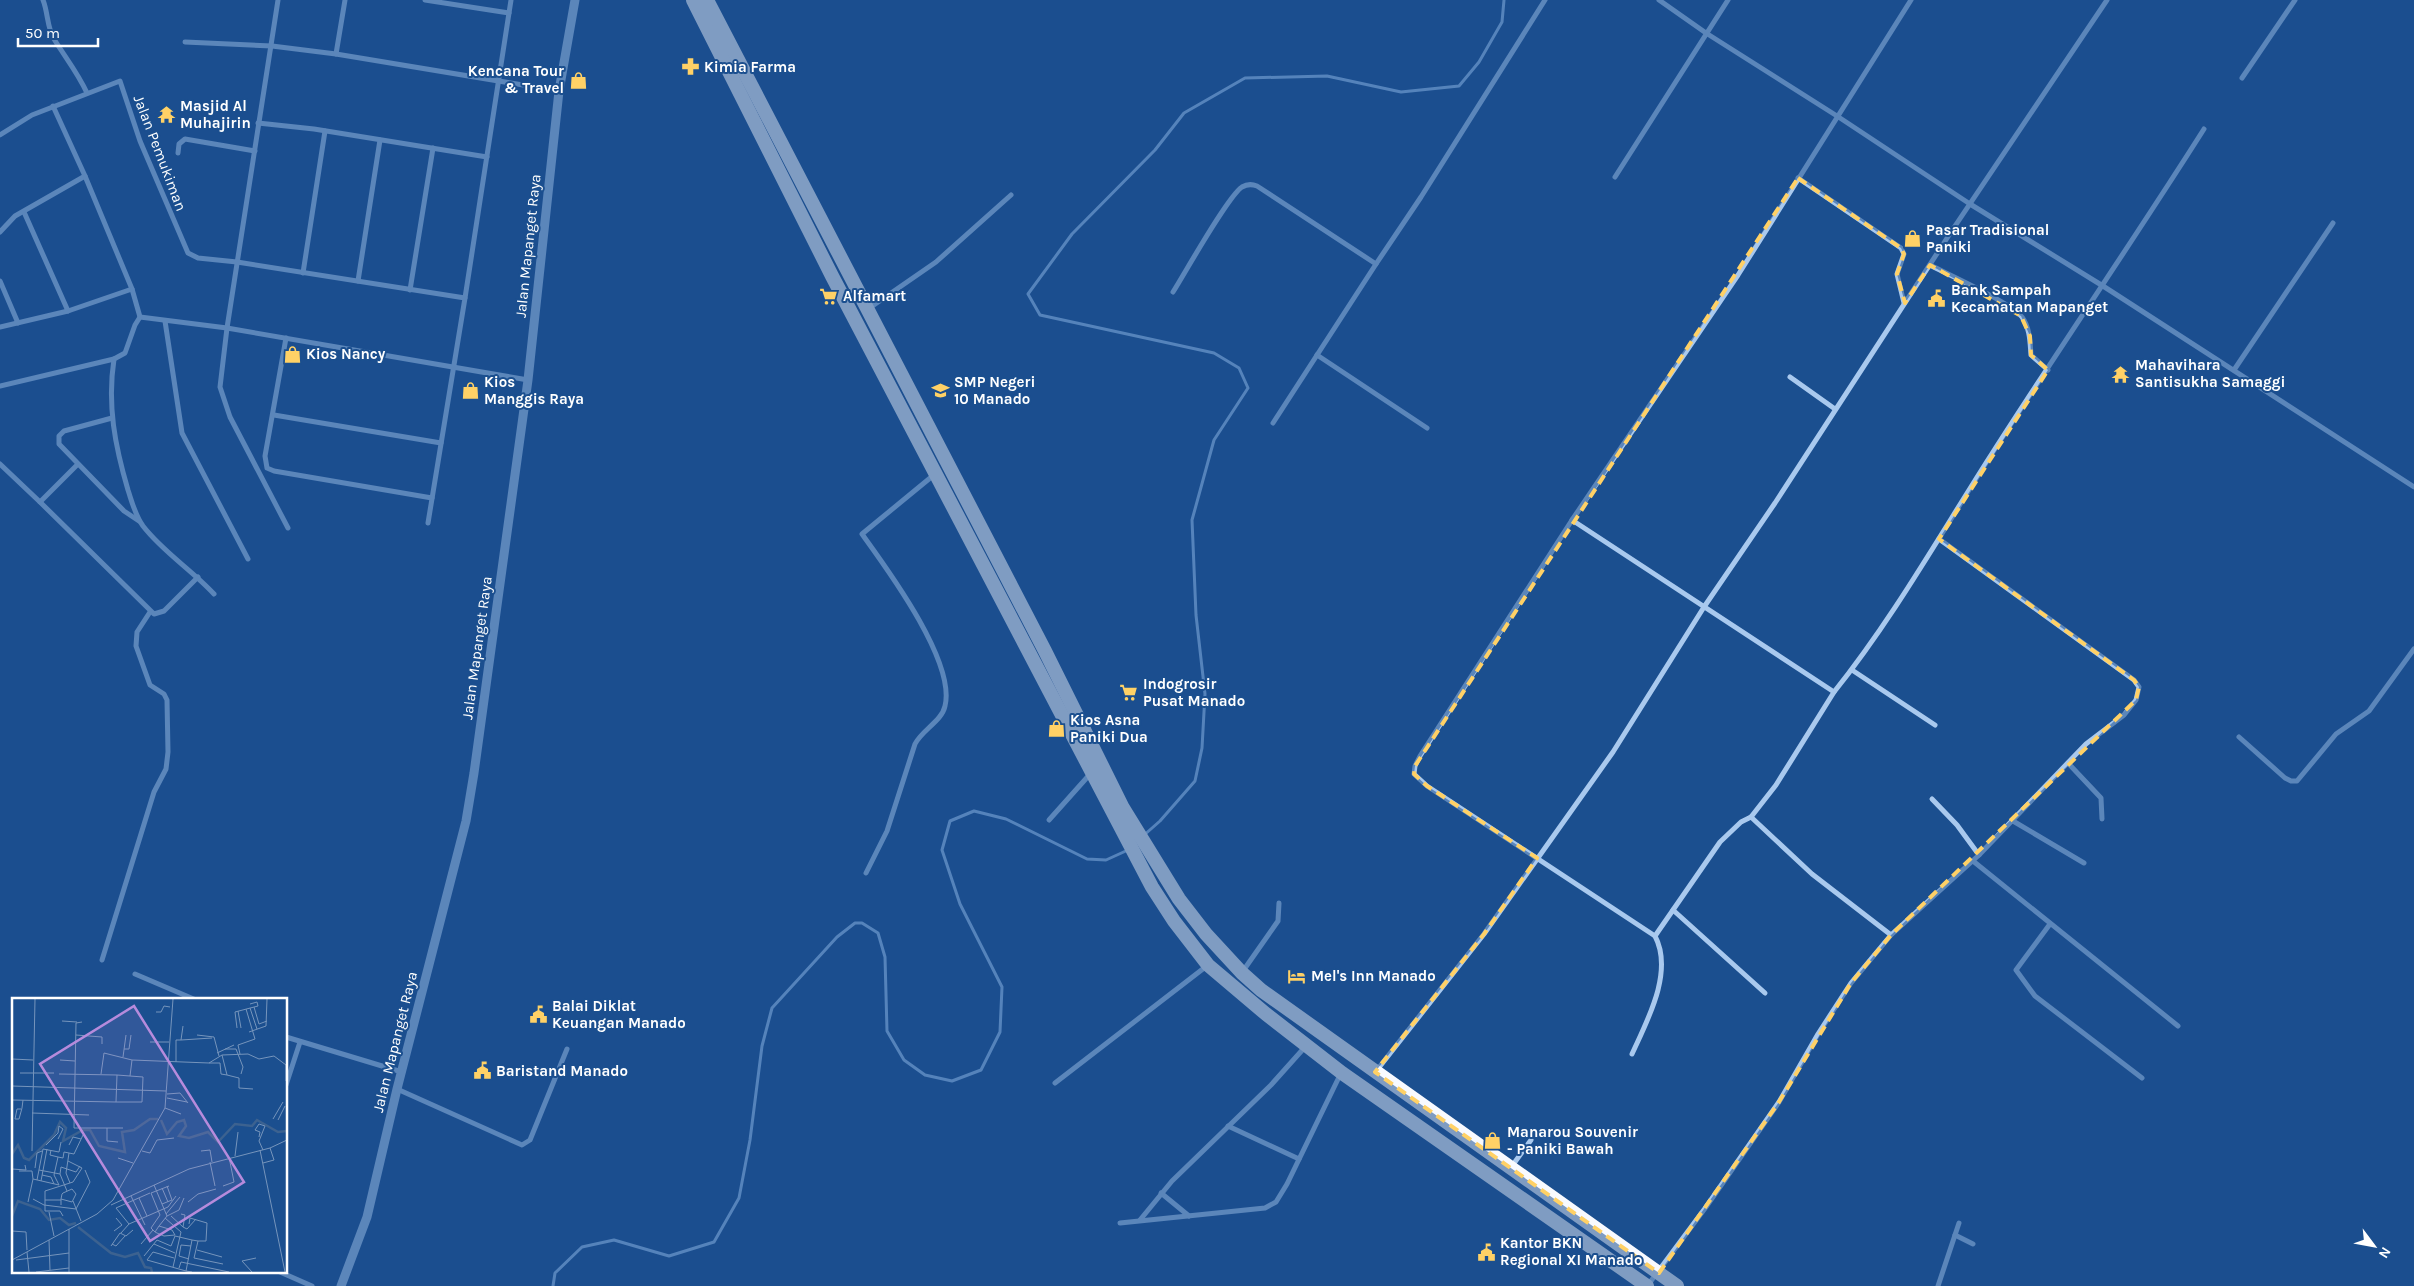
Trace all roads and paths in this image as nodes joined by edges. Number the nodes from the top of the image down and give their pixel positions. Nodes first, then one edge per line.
1 (43, 0) edge
2 (278, 0) edge
3 (345, 0) edge
4 (425, 0) edge
5 (511, 0) edge
6 (575, 0) edge
7 (693, 0) edge
8 (707, 0) edge
9 (1545, 0) edge
10 (1659, 0) edge
11 (1728, 0) edge
12 (1912, 0) edge
13 (2107, 0) edge
14 (2295, 0) edge
15 (509, 13) junction
16 (1706, 33) junction
17 (185, 42) dead end
18 (272, 46) junction
19 (336, 54) junction
20 (2242, 78) dead end
21 (498, 81) junction
22 (559, 91) junction
23 (87, 93) junction
24 (53, 106) junction
25 (1837, 116) junction
26 (258, 123) junction
27 (2204, 129) dead end
28 (325, 131) junction
29 (1, 133) edge
30 (380, 140) junction
31 (433, 148) junction
32 (255, 151) junction
33 (178, 153) dead end
34 (486, 157) junction
35 (85, 176) junction
36 (1615, 177) dead end
37 (1798, 178) junction
38 (1011, 195) dead end
39 (1970, 204) junction
40 (24, 212) junction
41 (2333, 223) dead end
42 (0, 232) edge
43 (237, 262) junction
44 (1376, 264) junction
45 (1930, 265) junction
46 (303, 273) junction
47 (0, 282) edge
48 (358, 282) junction
49 (2103, 286) junction
50 (132, 289) junction
51 (410, 290) junction
52 (1173, 292) dead end
53 (465, 298) junction
54 (1904, 303) junction
55 (867, 309) junction
56 (68, 310) junction
57 (140, 317) junction
58 (165, 321) junction
59 (18, 323) junction
60 (0, 327) edge
61 (226, 328) junction
62 (286, 338) junction
63 (1317, 355) junction
64 (114, 359) junction
65 (454, 366) junction
66 (2048, 370) junction
67 (2234, 370) junction
68 (1790, 377) dead end
69 (528, 380) junction
70 (0, 386) edge
71 (1835, 409) junction
72 (274, 415) junction
73 (112, 418) junction
74 (1273, 423) dead end
75 (1427, 428) dead end
76 (441, 443) junction
77 (0, 464) edge
78 (77, 465) junction
79 (935, 474) junction
80 (2414, 487) edge
81 (432, 498) junction
82 (40, 502) junction
83 (1572, 520) junction
84 (140, 521) junction
85 (428, 523) dead end
86 (288, 528) dead end
87 (1940, 540) junction
88 (248, 559) dead end
89 (198, 577) junction
90 (214, 594) dead end
91 (1704, 607) junction
92 (150, 612) junction
93 (2414, 649) edge
94 (1045, 651) junction
95 (1031, 657) junction
96 (1852, 670) junction
97 (1834, 692) junction
98 (1936, 725) dead end
99 (2238, 737) dead end
100 (2068, 763) junction
101 (1092, 772) junction
102 (1932, 799) dead end
103 (1751, 817) junction
104 (2102, 818) dead end
105 (1049, 820) dead end
106 (2013, 821) junction
107 (1128, 829) junction
108 (1978, 855) junction
109 (1537, 858) junction
110 (1973, 861) junction
111 (2084, 863) dead end
112 (866, 873) dead end
113 (1279, 903) dead end
114 (1673, 910) junction
115 (2050, 924) junction
116 (1891, 935) junction
117 (1656, 936) junction
118 (102, 960) dead end
119 (1208, 965) junction
120 (1242, 973) junction
121 (135, 974) dead end
122 (1765, 993) dead end
123 (191, 998) edge
124 (2178, 1026) dead end
125 (288, 1038) edge
126 (300, 1042) junction
127 (1306, 1046) junction
128 (567, 1049) dead end
129 (1632, 1054) dead end
130 (402, 1072) junction
131 (1375, 1072) junction
132 (1342, 1073) junction
133 (2142, 1078) dead end
134 (288, 1079) edge
135 (1055, 1084) dead end
136 (397, 1089) junction
137 (1228, 1126) junction
138 (1531, 1140) dead end
139 (1299, 1159) junction
140 (1511, 1168) junction
141 (1161, 1193) junction
142 (1189, 1216) junction
143 (1140, 1220) junction
144 (1959, 1222) dead end
145 (1120, 1223) dead end
146 (1955, 1235) junction
147 (1973, 1244) dead end
148 (1659, 1273) junction
149 (285, 1274) edge
150 (312, 1286) edge
151 (341, 1286) edge
152 (1647, 1286) edge
153 (1677, 1286) edge
154 (1938, 1286) edge

1 - 23 street
2 - 18 street
3 - 19 street
4 - 15 street
5 - 15 street
6 - 22 street, Jalan Mapanget Raya
7 - 79 highway
8 - 55 highway
9 - 44 street
10 - 16 street
11 - 16 street
12 - 25 street
13 - 39 street
14 - 20 street
15 - 21 street
16 - 25 street
16 - 36 street
17 - 18 street
18 - 19 street
18 - 26 street
19 - 21 street
21 - 22 street
21 - 34 street
22 - 69 street, Jalan Mapanget Raya
23 - 24 street, Jalan Pemukiman
23 - 43 street, Jalan Pemukiman
24 - 29 street, Jalan Pemukiman
24 - 35 street
25 - 37 street
25 - 39 street
26 - 28 street
26 - 32 street
27 - 49 street
28 - 30 street
28 - 46 street
30 - 31 street
30 - 48 street
31 - 34 street
31 - 51 street
32 - 33 street
32 - 43 street
34 - 53 street
35 - 40 street
35 - 50 street
37 - 54 street
37 - 83 street
38 - 55 street
39 - 45 street
39 - 49 street
40 - 42 street
40 - 56 street
41 - 67 street
43 - 46 street, Jalan Pemukiman
43 - 61 street
44 - 52 street
44 - 63 street
45 - 54 street
45 - 66 street
46 - 48 street, Jalan Pemukiman
47 - 59 street
48 - 51 street, Jalan Pemukiman
49 - 66 street
49 - 67 street
50 - 56 street
50 - 57 street
51 - 53 street, Jalan Pemukiman
53 - 65 street
54 - 71 street
55 - 94 highway
56 - 59 street
57 - 58 street
57 - 64 street
58 - 61 street
58 - 88 street
59 - 60 street
61 - 62 street
61 - 86 street
62 - 65 street
62 - 72 street
63 - 74 street
63 - 75 street
64 - 70 street
64 - 73 street
65 - 69 street
65 - 76 street
66 - 87 street
67 - 80 street
68 - 71 street
69 - 130 street, Jalan Mapanget Raya
71 - 91 street
72 - 76 street
72 - 81 street
73 - 78 street
73 - 84 street
76 - 81 street
77 - 82 street
78 - 82 street
78 - 84 street
79 - 95 highway
79 - 112 street
81 - 85 street
82 - 92 street
83 - 91 street
83 - 109 street
84 - 89 street
87 - 96 street
87 - 100 street
89 - 90 street
89 - 92 street
91 - 97 street
91 - 109 street
92 - 118 street
93 - 99 street
94 - 95 highway
94 - 107 highway
95 - 101 highway
96 - 97 street
96 - 98 street
97 - 103 street
100 - 104 street
100 - 106 street
101 - 105 street
101 - 107 highway
102 - 108 street
103 - 114 street
103 - 116 street
106 - 108 street
106 - 111 street
107 - 119 highway
107 - 120 highway
108 - 110 street
109 - 117 street
109 - 131 street
110 - 115 street
110 - 116 street
113 - 120 street
114 - 117 street
114 - 122 street
115 - 124 street
115 - 133 street
116 - 148 street
117 - 129 street
119 - 127 highway
119 - 135 street
120 - 131 highway
121 - 123 street
125 - 126 street
126 - 130 street
126 - 134 street
127 - 132 highway
127 - 137 street
128 - 136 street
130 - 136 street, Jalan Mapanget Raya
131 - 140 highway
132 - 139 street
132 - 152 highway
136 - 151 street, Jalan Mapanget Raya
137 - 139 street
137 - 141 street
138 - 140 street
139 - 142 street
140 - 148 highway
141 - 142 street
141 - 143 street
142 - 143 street
143 - 145 street
144 - 146 street
146 - 147 street
146 - 154 street
148 - 152 street
148 - 153 highway
149 - 150 street

